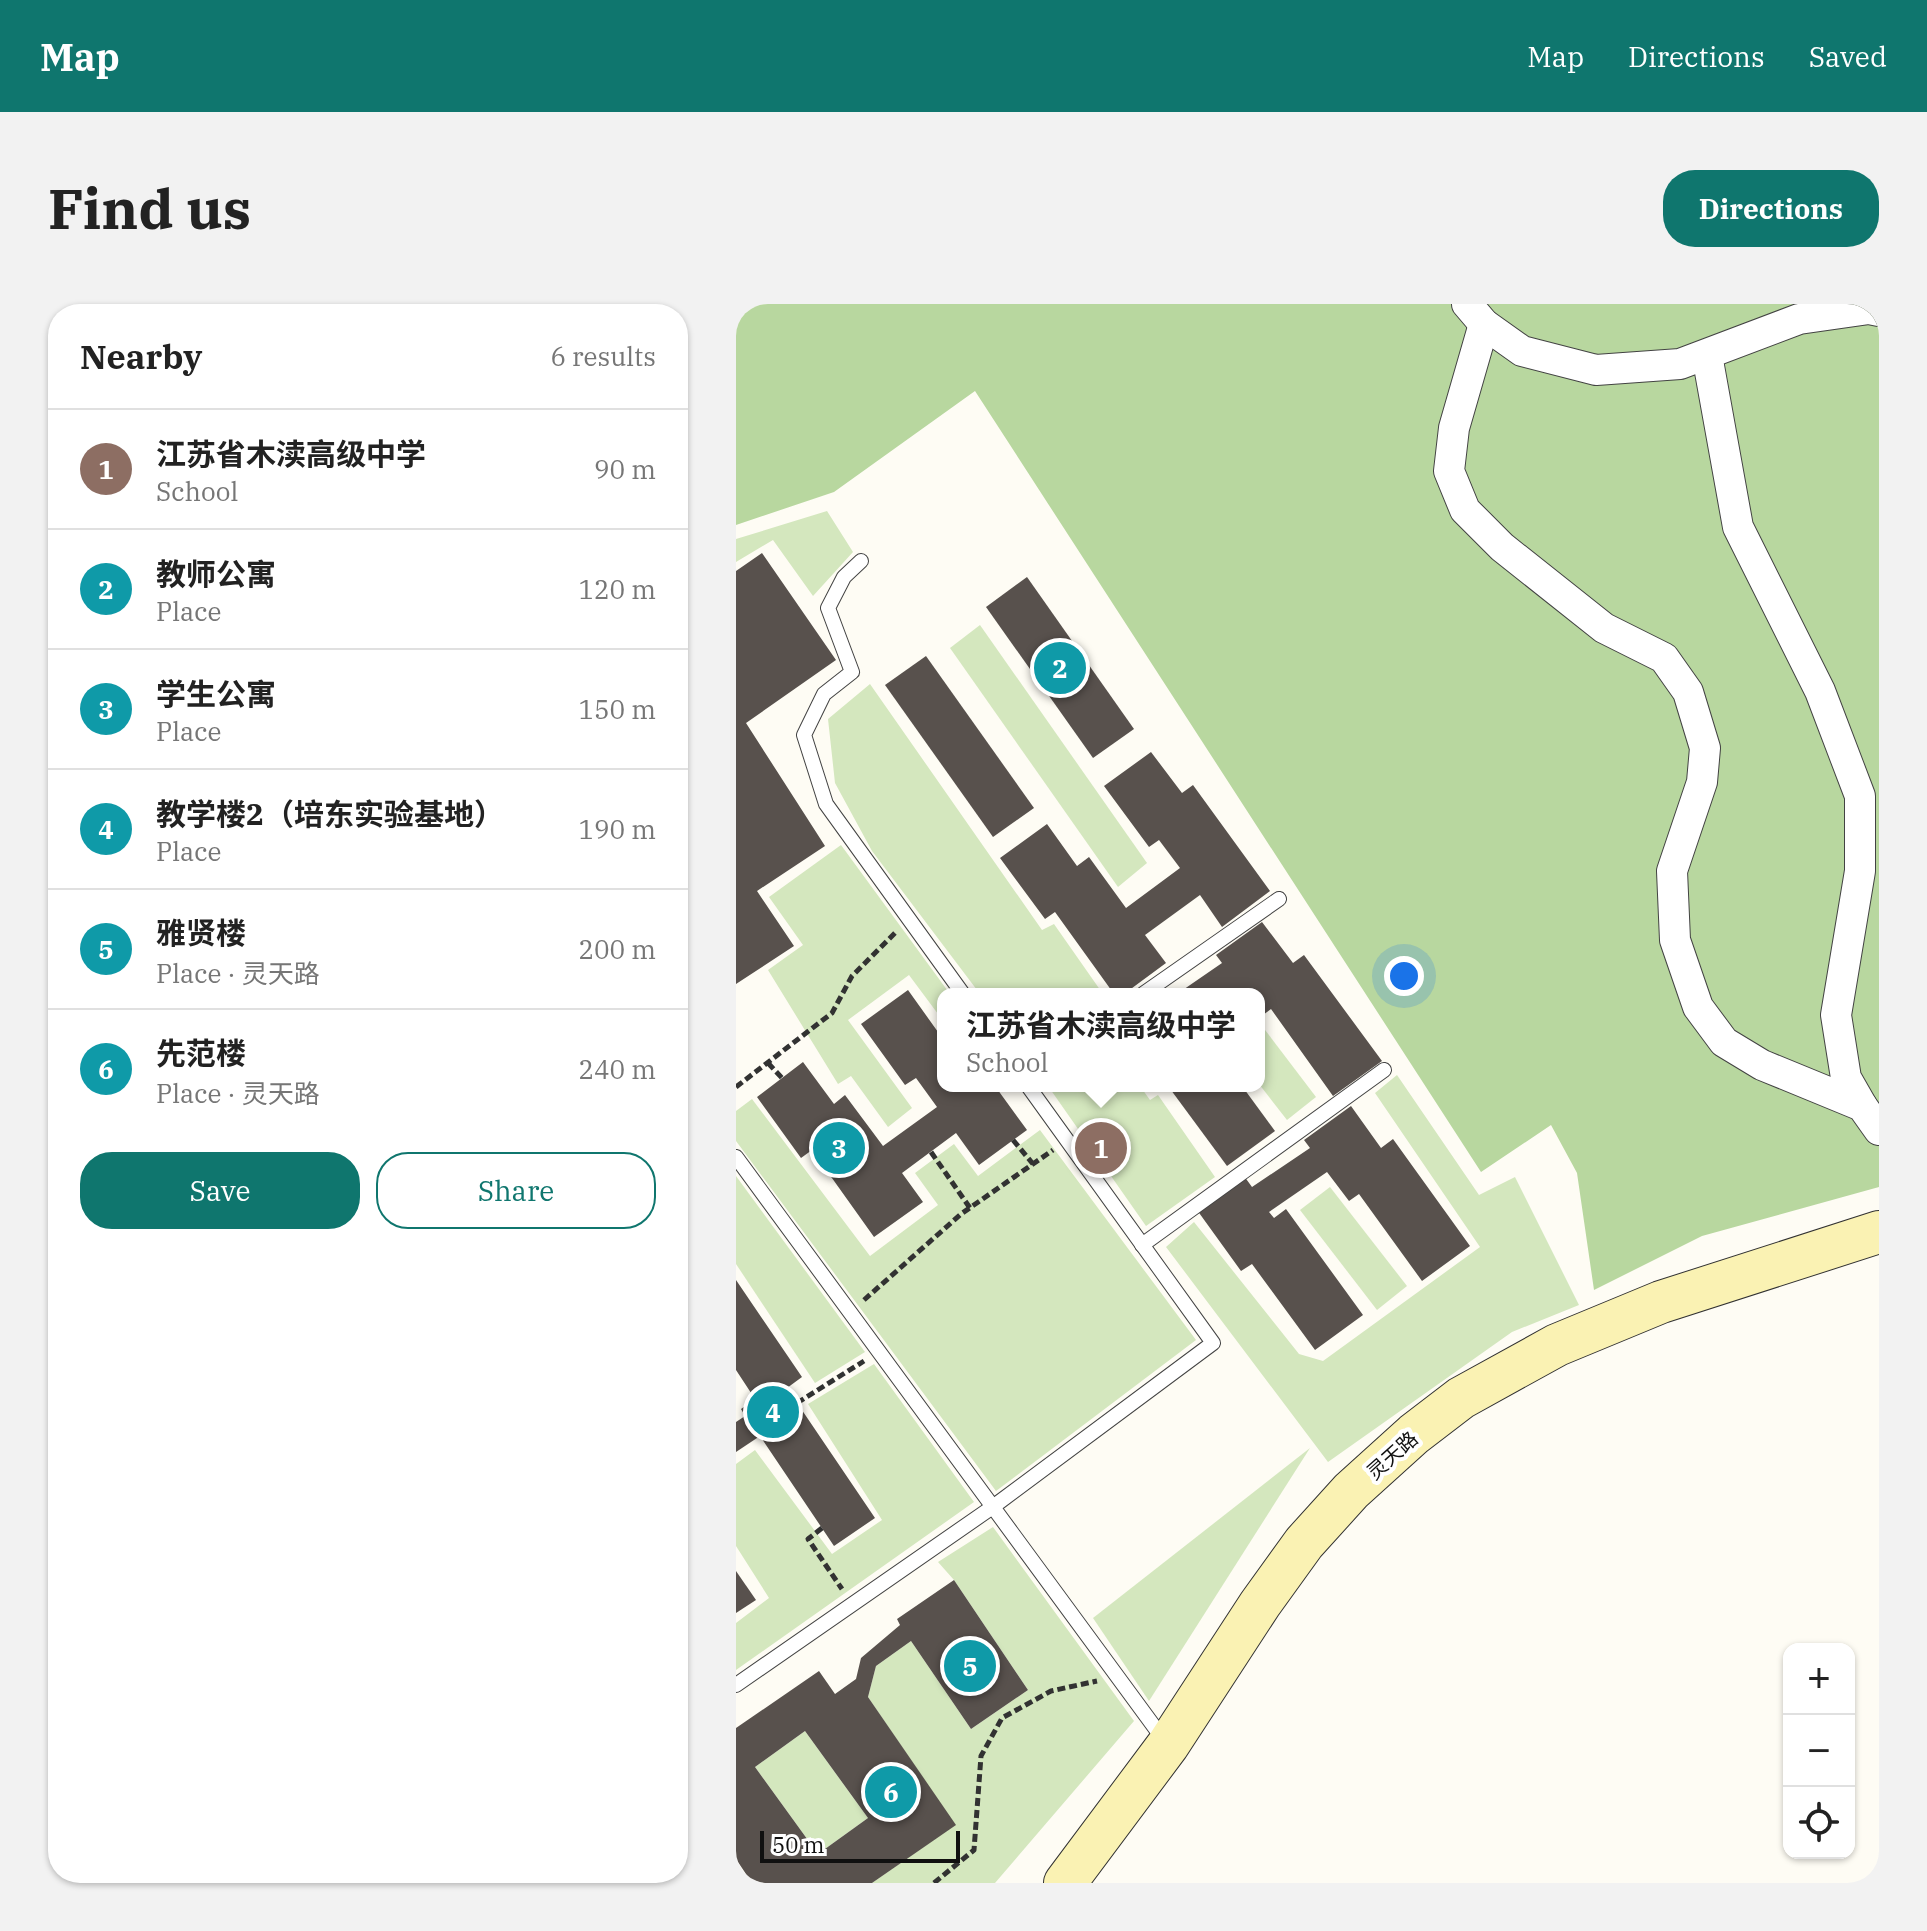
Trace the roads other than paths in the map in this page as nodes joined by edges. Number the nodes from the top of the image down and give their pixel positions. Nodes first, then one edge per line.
1 (1879, 311) edge
2 (1476, 314) edge
3 (1707, 355) junction
4 (861, 561) dead end
5 (1279, 899) dead end
6 (959, 988) edge
7 (1152, 988) edge
8 (1384, 1070) dead end
9 (1032, 1092) edge
10 (1870, 1118) edge
11 (736, 1157) edge
12 (1879, 1232) edge
13 (1142, 1245) junction
14 (994, 1506) junction
15 (736, 1685) edge
16 (1168, 1745) junction
17 (1065, 1883) edge

1 - 3 street
2 - 3 street
2 - 10 street
3 - 10 street
4 - 6 lane
5 - 7 lane
8 - 13 lane
9 - 13 lane
11 - 14 lane
12 - 16 street, 灵天路
13 - 14 lane
14 - 15 lane
14 - 16 lane
16 - 17 street, 灵天路

